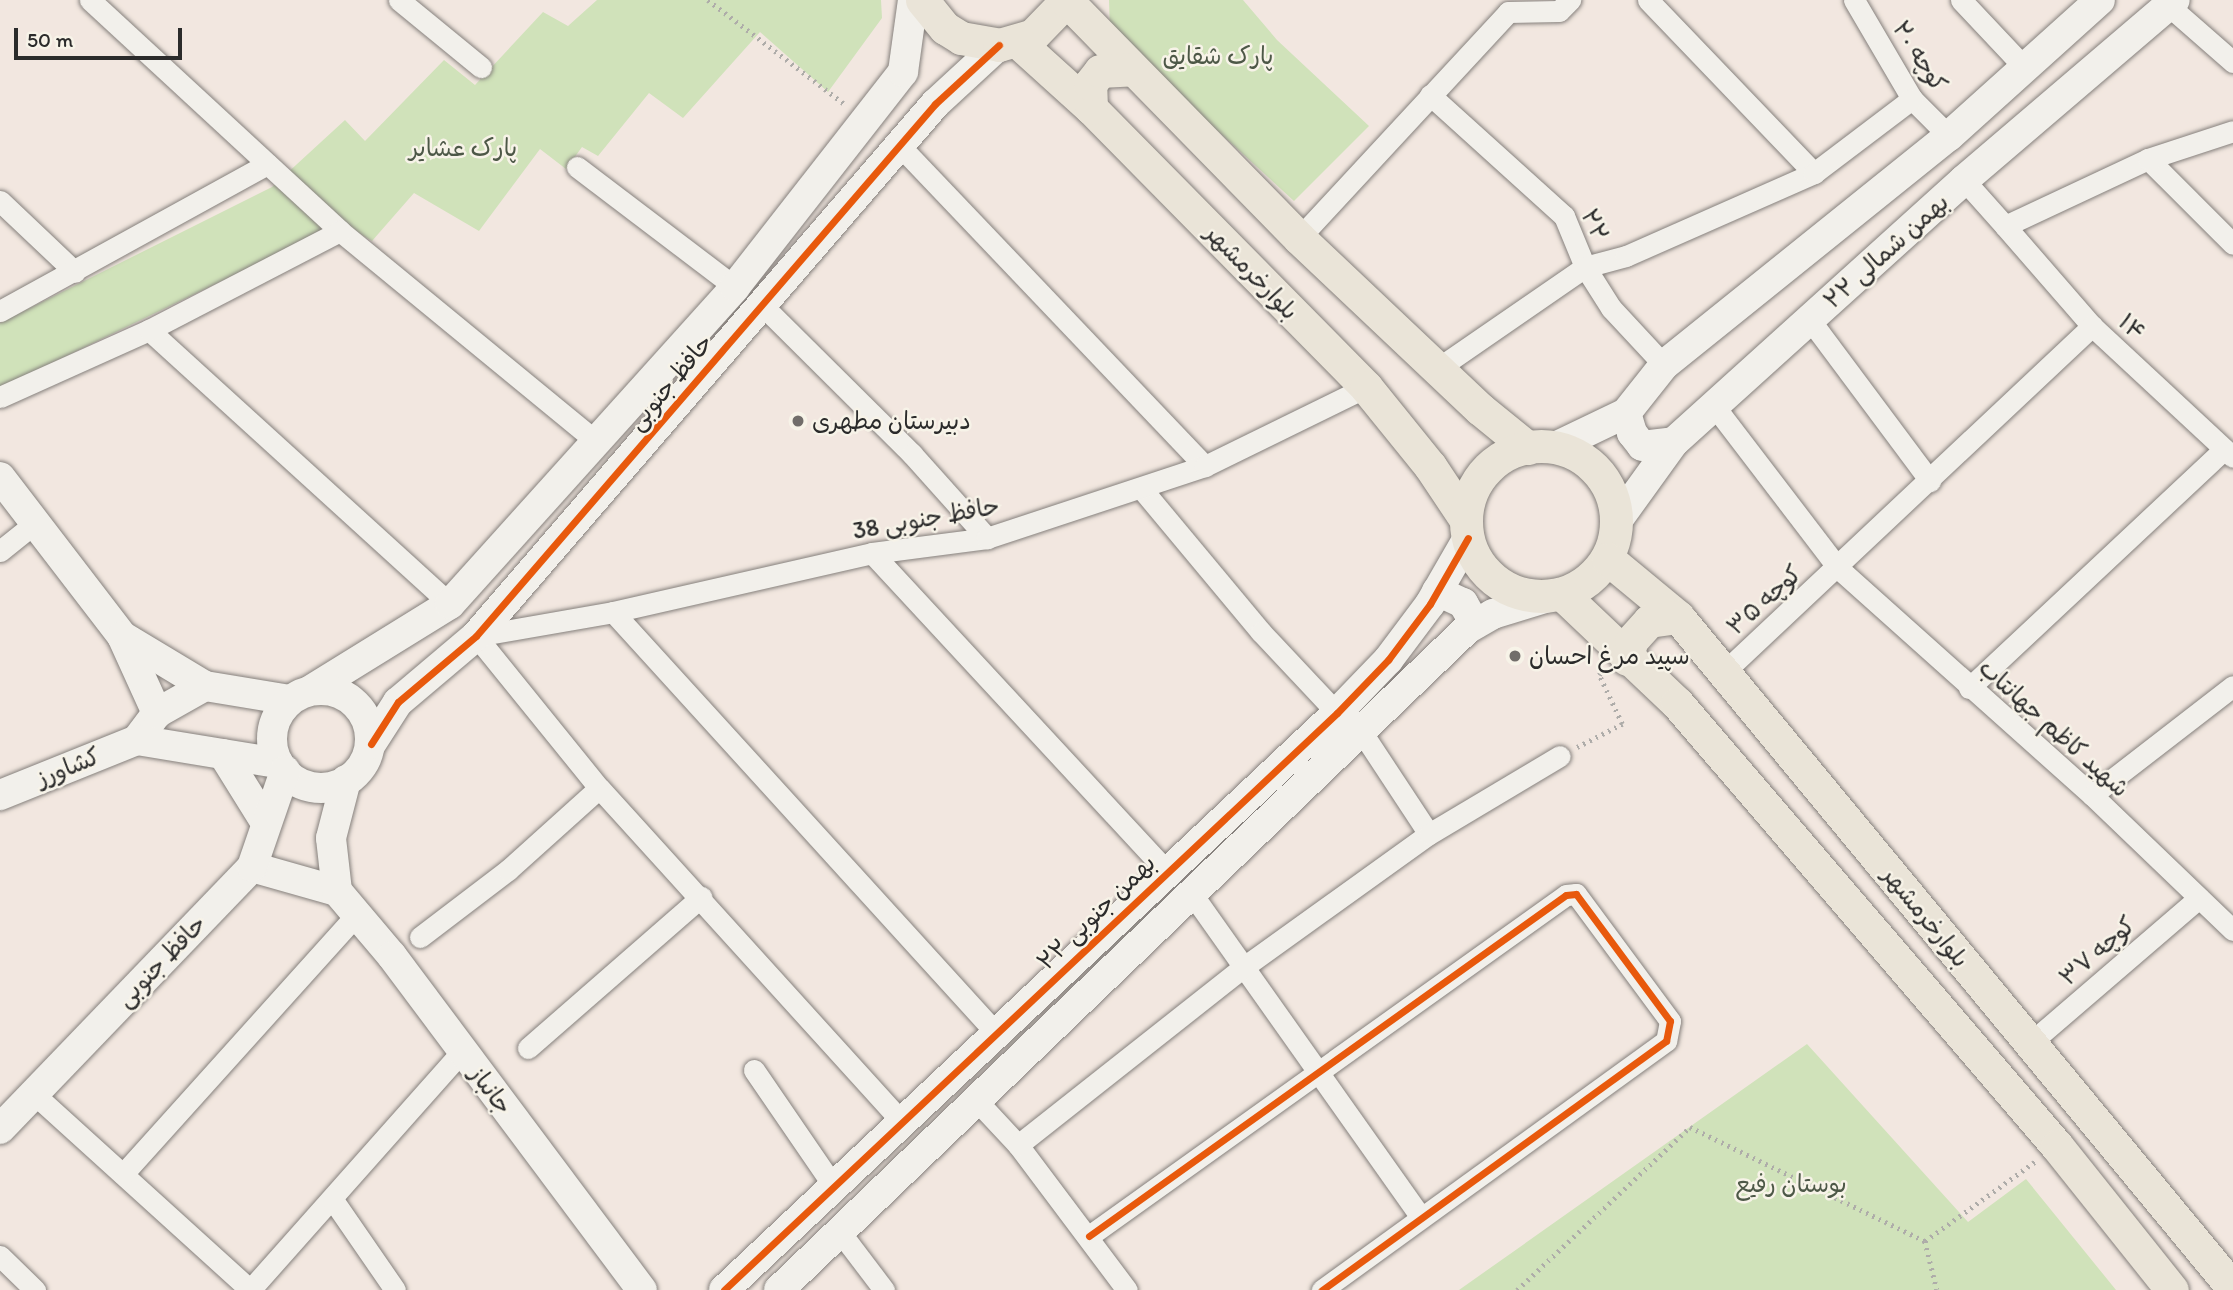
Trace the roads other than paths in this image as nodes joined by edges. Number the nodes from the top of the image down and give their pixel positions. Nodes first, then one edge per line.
1 (90, 0) edge
2 (399, 0) edge
3 (913, 0) edge
4 (922, 0) edge
5 (1066, 0) edge
6 (1570, 0) edge
7 (1648, 0) edge
8 (1854, 0) edge
9 (1961, 0) edge
10 (2100, 0) edge
11 (2172, 3) edge
12 (1504, 6) edge
13 (1008, 43) junction
14 (2233, 62) edge
15 (481, 67) dead end
16 (2025, 68) junction
17 (1133, 69) junction
18 (903, 72) junction
19 (1430, 95) junction
20 (1912, 99) junction
21 (935, 104) junction
22 (1091, 108) junction
23 (2233, 131) edge
24 (1949, 136) junction
25 (900, 146) junction
26 (2148, 159) junction
27 (267, 164) junction
28 (577, 167) dead end
29 (1814, 173) junction
30 (1964, 180) junction
31 (0, 201) edge
32 (2006, 226) junction
33 (340, 231) junction
34 (1299, 238) junction
35 (2233, 244) edge
36 (1585, 267) junction
37 (75, 272) junction
38 (735, 287) junction
39 (761, 304) junction
40 (0, 312) edge
41 (1810, 320) junction
42 (2092, 326) junction
43 (149, 330) junction
44 (1664, 365) junction
45 (1437, 369) junction
46 (1366, 387) junction
47 (0, 397) edge
48 (1714, 407) junction
49 (1480, 408) junction
50 (1626, 413) junction
51 (593, 439) junction
52 (1674, 442) junction
53 (1541, 448) junction
54 (2229, 453) edge
55 (1205, 466) junction
56 (1430, 466) junction
57 (0, 477) edge
58 (1930, 481) junction
59 (1140, 488) junction
60 (1617, 521) junction
61 (36, 523) junction
62 (1467, 529) junction
63 (987, 538) junction
64 (0, 551) edge
65 (872, 553) junction
66 (1608, 559) junction
67 (1839, 568) junction
68 (1437, 591) junction
69 (1555, 595) junction
70 (450, 604) junction
71 (613, 612) junction
72 (1678, 617) junction
73 (1475, 624) junction
74 (122, 636) junction
75 (476, 636) junction
76 (1621, 653) junction
77 (1725, 671) junction
78 (205, 686) junction
79 (2233, 686) edge
80 (1969, 688) junction
81 (301, 695) junction
82 (158, 713) junction
83 (1336, 713) junction
84 (1361, 731) junction
85 (137, 740) junction
86 (371, 744) junction
87 (223, 754) junction
88 (1560, 756) road end
89 (282, 767) junction
90 (346, 780) junction
91 (599, 788) junction
92 (0, 795) edge
93 (2092, 795) junction
94 (266, 823) junction
95 (1429, 834) junction
96 (252, 867) junction
97 (1166, 871) junction
98 (337, 891) junction
99 (1192, 894) junction
100 (701, 897) junction
101 (2199, 898) junction
102 (357, 914) junction
103 (2233, 930) edge
104 (420, 937) dead end
105 (1241, 969) junction
106 (997, 1034) junction
107 (2029, 1044) junction
108 (528, 1048) dead end
109 (462, 1051) junction
110 (754, 1070) dead end
111 (1316, 1073) junction
112 (33, 1093) junction
113 (977, 1101) junction
114 (903, 1123) junction
115 (0, 1129) edge
116 (1018, 1145) junction
117 (123, 1174) junction
118 (834, 1188) junction
119 (333, 1200) junction
120 (1421, 1217) junction
121 (840, 1231) junction
122 (1089, 1236) junction
123 (0, 1256) edge
124 (2229, 1275) edge
125 (35, 1290) edge
126 (395, 1290) edge
127 (642, 1290) edge
128 (724, 1290) edge
129 (779, 1290) edge
130 (884, 1290) edge
131 (1127, 1290) edge
132 (1322, 1290) edge
133 (2172, 1290) edge

1 - 27 street
2 - 15 street
3 - 18 street, حافظ جنوبی
4 - 13 main road
5 - 13 main road
5 - 17 main road
6 - 12 street
7 - 29 street
8 - 20 street, کوچه ۲۰
9 - 16 street
10 - 16 street, ۲۲ بهمن شمالی
11 - 14 street
11 - 30 street, ۲۲ بهمن شمالی
12 - 19 street
13 - 21 street, حافظ جنوبی
13 - 22 main road, بلوارخرمشهر
16 - 24 street, ۲۲ بهمن شمالی
17 - 22 main road
17 - 34 main road
18 - 21 street
18 - 38 street, حافظ جنوبی
19 - 34 street
19 - 36 street, ۲۲
20 - 24 street, کوچه ۲۰
20 - 29 street
21 - 25 street, حافظ جنوبی
22 - 46 main road, بلوارخرمشهر
23 - 26 street
24 - 44 street, ۲۲ بهمن شمالی
25 - 39 street, حافظ جنوبی
25 - 55 street
26 - 32 street
26 - 35 street
27 - 33 street
27 - 37 street
28 - 38 street
29 - 36 street
30 - 32 street, ۱۴
30 - 41 street, ۲۲ بهمن شمالی
31 - 37 street
32 - 42 street, ۱۴
33 - 43 street
33 - 51 street
34 - 45 main road
36 - 44 street, ۲۲
36 - 45 street
37 - 40 street
38 - 51 street, حافظ جنوبی
39 - 63 street
39 - 75 street, حافظ جنوبی
41 - 48 street, ۲۲ بهمن شمالی
41 - 58 street
42 - 54 street, ۱۴
42 - 58 street, کوچه ۳۵
43 - 47 street
43 - 70 street
44 - 50 street, ۲۲ بهمن شمالی
45 - 49 main road
46 - 55 street, حافظ جنوبی 38
46 - 56 main road, بلوارخرمشهر
48 - 52 street, ۲۲ بهمن شمالی
48 - 67 street, شهید کاظم جهانتاب
49 - 53 main road
49 - 56 main road
50 - 52 street
50 - 53 street, ۲۲ بهمن شمالی
51 - 70 street, حافظ جنوبی
52 - 60 street, ۲۲ بهمن شمالی
53 - 60 main road
53 - 62 main road
54 - 80 street
55 - 59 street, حافظ جنوبی 38
56 - 62 main road, بلوارخرمشهر
57 - 61 street
58 - 67 street, کوچه ۳۵
59 - 63 street, حافظ جنوبی 38
59 - 83 street
60 - 66 main road
61 - 64 street
61 - 74 street
62 - 68 street, ۲۲ بهمن جنوبی
62 - 69 main road
63 - 65 street, حافظ جنوبی 38
65 - 71 street, حافظ جنوبی 38
65 - 97 street
66 - 69 main road
66 - 72 main road, بلوارخرمشهر
67 - 77 street, کوچه ۳۵
67 - 80 street, شهید کاظم جهانتاب
68 - 73 street
68 - 83 street, ۲۲ بهمن جنوبی
69 - 73 street
69 - 76 main road, بلوارخرمشهر
70 - 81 street, حافظ جنوبی
71 - 75 street, حافظ جنوبی 38
71 - 106 street
72 - 76 main road
72 - 77 main road, بلوارخرمشهر
73 - 84 street
74 - 78 street
74 - 82 street
75 - 86 street, حافظ جنوبی
75 - 91 street
76 - 133 main road, بلوارخرمشهر
77 - 107 main road, بلوارخرمشهر
78 - 81 street
78 - 82 street
79 - 93 street
80 - 93 street, شهید کاظم جهانتاب
81 - 86 street
81 - 89 street
82 - 85 street
83 - 97 street, ۲۲ بهمن جنوبی
84 - 95 street
84 - 99 street
85 - 87 street
85 - 92 street, کشاورز
86 - 90 street
87 - 89 street
87 - 94 street
88 - 95 street
89 - 90 street
89 - 94 street, حافظ جنوبی
90 - 98 street
91 - 100 street
91 - 104 street
93 - 101 street, شهید کاظم جهانتاب
94 - 96 street, حافظ جنوبی
95 - 105 street
96 - 98 street
96 - 112 street, حافظ جنوبی
97 - 106 street, ۲۲ بهمن جنوبی
98 - 102 street, جانباز
99 - 105 street
99 - 113 street
100 - 108 street
100 - 114 street
101 - 103 street, شهید کاظم جهانتاب
101 - 107 street, کوچه ۳۷
102 - 109 street, جانباز
102 - 117 street
105 - 111 street
105 - 116 street
106 - 114 street, ۲۲ بهمن جنوبی
107 - 124 main road, بلوارخرمشهر
109 - 119 street
109 - 127 street, جانباز
110 - 118 street
111 - 120 street
111 - 120 street
111 - 122 street
112 - 115 street, حافظ جنوبی
112 - 117 street
113 - 116 street
113 - 121 street
114 - 118 street, ۲۲ بهمن جنوبی
116 - 122 street
117 - 119 street
118 - 128 street, ۲۲ بهمن جنوبی
119 - 126 street
120 - 132 street
121 - 129 street
121 - 130 street
122 - 131 street
123 - 125 street

